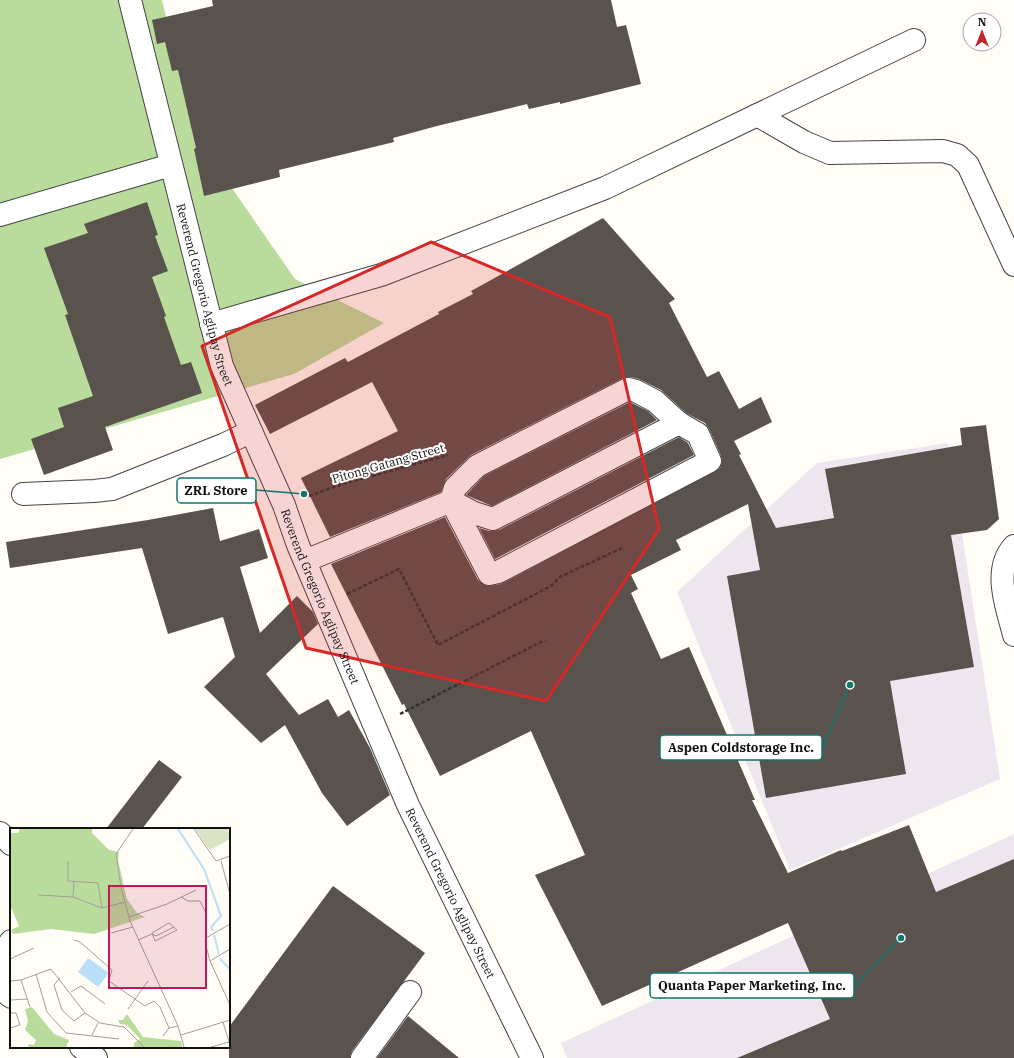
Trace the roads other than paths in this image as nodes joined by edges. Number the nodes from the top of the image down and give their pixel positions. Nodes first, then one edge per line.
1 (130, 0) edge
2 (914, 40) dead end
3 (757, 115) junction
4 (171, 165) junction
5 (0, 215) edge
6 (1014, 265) edge
7 (211, 324) junction
8 (679, 423) junction
9 (250, 432) junction
10 (23, 494) dead end
11 (451, 501) junction
12 (1014, 546) edge
13 (305, 561) junction
14 (1014, 635) edge
15 (0, 833) edge
16 (10, 843) edge
17 (10, 942) edge
18 (0, 957) edge
19 (0, 968) edge
20 (410, 992) dead end
21 (10, 996) edge
22 (82, 1048) edge
23 (96, 1058) edge
24 (362, 1058) edge
25 (532, 1058) edge

1 - 4 street, Reverend Gregorio Aglipay Street
2 - 3 street
3 - 6 street
3 - 7 street
4 - 5 street
4 - 7 street, Reverend Gregorio Aglipay Street
7 - 9 street, Reverend Gregorio Aglipay Street
8 - 11 street
8 - 11 street
8 - 11 street
9 - 10 street
9 - 13 street, Reverend Gregorio Aglipay Street
11 - 13 street
12 - 14 street
13 - 25 street, Reverend Gregorio Aglipay Street
15 - 16 street
17 - 18 street
19 - 21 street
20 - 24 street
22 - 23 street

